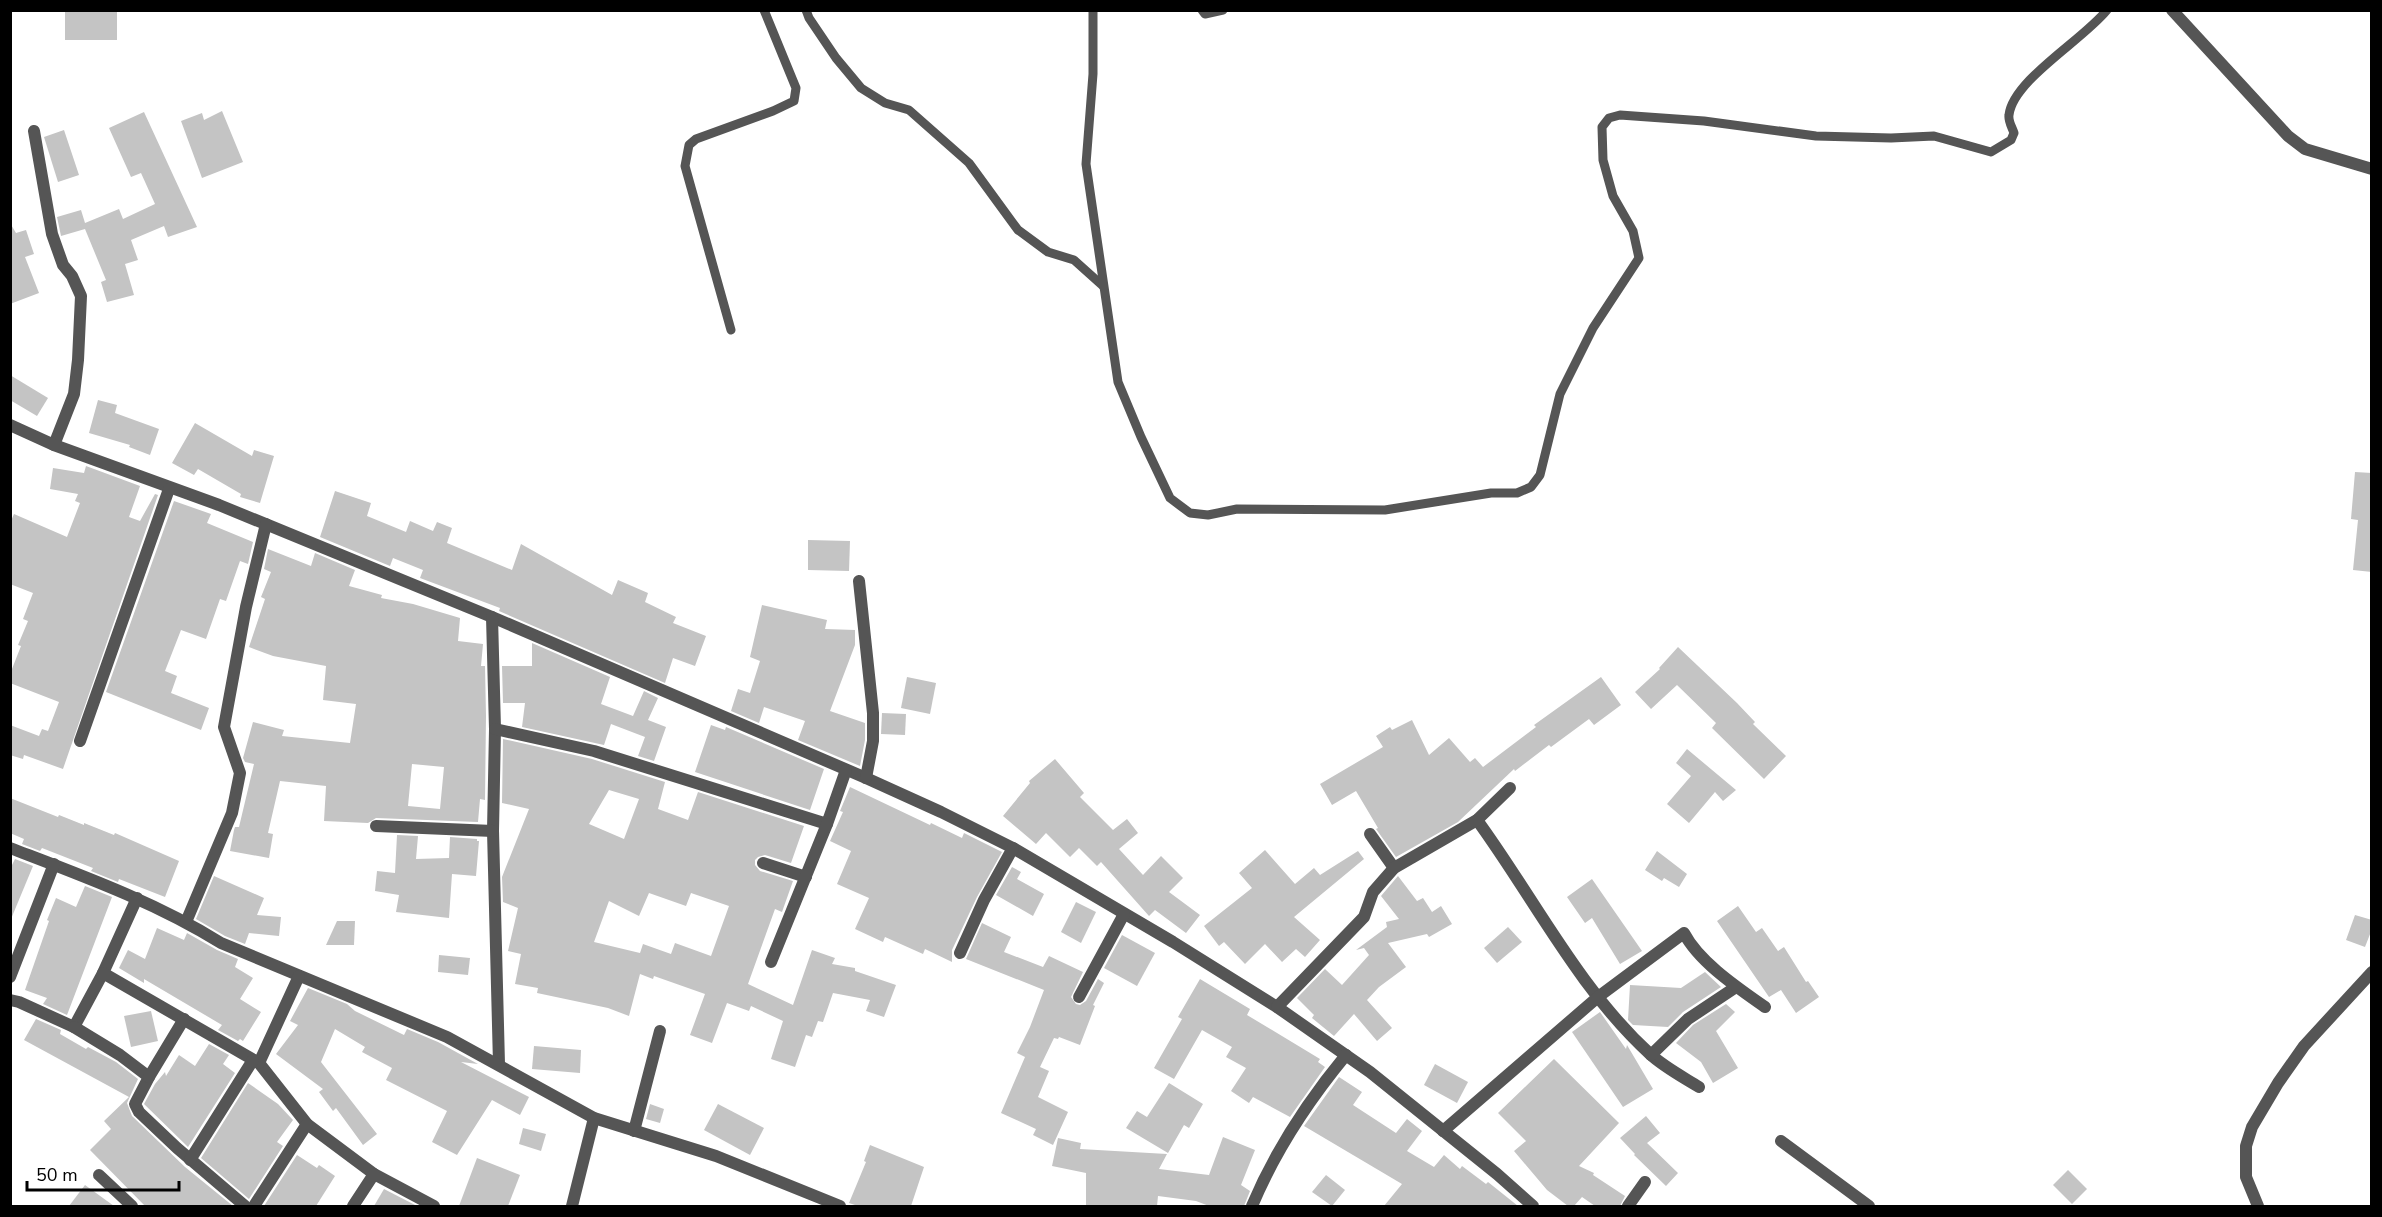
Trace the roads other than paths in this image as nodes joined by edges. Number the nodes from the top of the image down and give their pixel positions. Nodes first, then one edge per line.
1 (764, 10) edge
2 (806, 10) edge
3 (1093, 10) edge
4 (1202, 10) edge
5 (1223, 10) edge
6 (2107, 10) edge
7 (2172, 10) edge
8 (34, 131) dead end
9 (2372, 169) edge
10 (1103, 286) junction
11 (731, 330) dead end
12 (10, 425) edge
13 (54, 445) junction
14 (169, 489) junction
15 (266, 524) junction
16 (859, 581) dead end
17 (492, 617) junction
18 (495, 729) junction
19 (80, 741) dead end
20 (846, 770) junction
21 (866, 778) junction
22 (1510, 788) dead end
23 (1477, 820) junction
24 (826, 824) junction
25 (376, 826) dead end
26 (493, 831) junction
27 (1370, 834) dead end
28 (10, 848) edge
29 (1013, 848) junction
30 (763, 863) dead end
31 (54, 864) junction
32 (1394, 868) junction
33 (806, 877) junction
34 (137, 898) junction
35 (1124, 914) junction
36 (186, 922) junction
37 (960, 953) dead end
38 (771, 962) dead end
39 (2372, 972) edge
40 (103, 973) junction
41 (299, 976) junction
42 (10, 977) edge
43 (1736, 987) junction
44 (1079, 997) dead end
45 (1598, 997) junction
46 (10, 1000) edge
47 (1765, 1006) dead end
48 (1277, 1007) junction
49 (184, 1019) junction
50 (74, 1027) junction
51 (660, 1031) dead end
52 (1346, 1055) junction
53 (1651, 1055) junction
54 (256, 1061) junction
55 (499, 1064) junction
56 (149, 1077) junction
57 (1699, 1087) dead end
58 (594, 1118) junction
59 (307, 1124) junction
60 (634, 1131) junction
61 (1443, 1131) junction
62 (1781, 1142) dead end
63 (190, 1160) junction
64 (374, 1174) junction
65 (99, 1175) dead end
66 (1645, 1182) dead end
67 (132, 1206) edge
68 (245, 1206) edge
69 (254, 1206) edge
70 (353, 1206) edge
71 (434, 1206) edge
72 (572, 1206) edge
73 (840, 1206) edge
74 (1251, 1206) edge
75 (1533, 1206) edge
76 (1628, 1206) edge
77 (1869, 1206) edge
78 (2258, 1206) edge

1 - 11 lane
2 - 10 lane
3 - 10 lane
4 - 5 lane
6 - 10 lane
7 - 9 street
8 - 13 street
12 - 13 street
13 - 14 street
14 - 15 street
14 - 19 street
15 - 17 street
15 - 36 street
16 - 21 street
17 - 18 street
17 - 20 street
18 - 24 street
18 - 26 street
20 - 21 street
20 - 24 street
21 - 29 street
22 - 23 street
23 - 32 street
23 - 45 street
24 - 33 street
25 - 26 street
26 - 55 street
27 - 32 street
28 - 31 street
29 - 35 street
29 - 37 street
30 - 33 street
31 - 34 street
31 - 42 street
32 - 48 street
33 - 38 street
34 - 36 street
34 - 40 street
35 - 44 street
35 - 48 street
36 - 41 street
39 - 78 street
40 - 49 street
40 - 50 street
41 - 54 street
41 - 55 street
43 - 45 street
43 - 47 street
43 - 53 street
45 - 53 street
45 - 61 street
46 - 50 street
48 - 52 street
49 - 54 street
49 - 56 street
50 - 56 street
51 - 60 street
52 - 61 street
52 - 74 street
53 - 57 street
54 - 59 street
54 - 63 street
55 - 58 street
56 - 63 street
58 - 60 street
58 - 72 street
59 - 64 street
59 - 69 street
60 - 73 street
61 - 75 street
62 - 77 street
63 - 68 street
64 - 70 street
64 - 71 street
65 - 67 street
66 - 76 street

